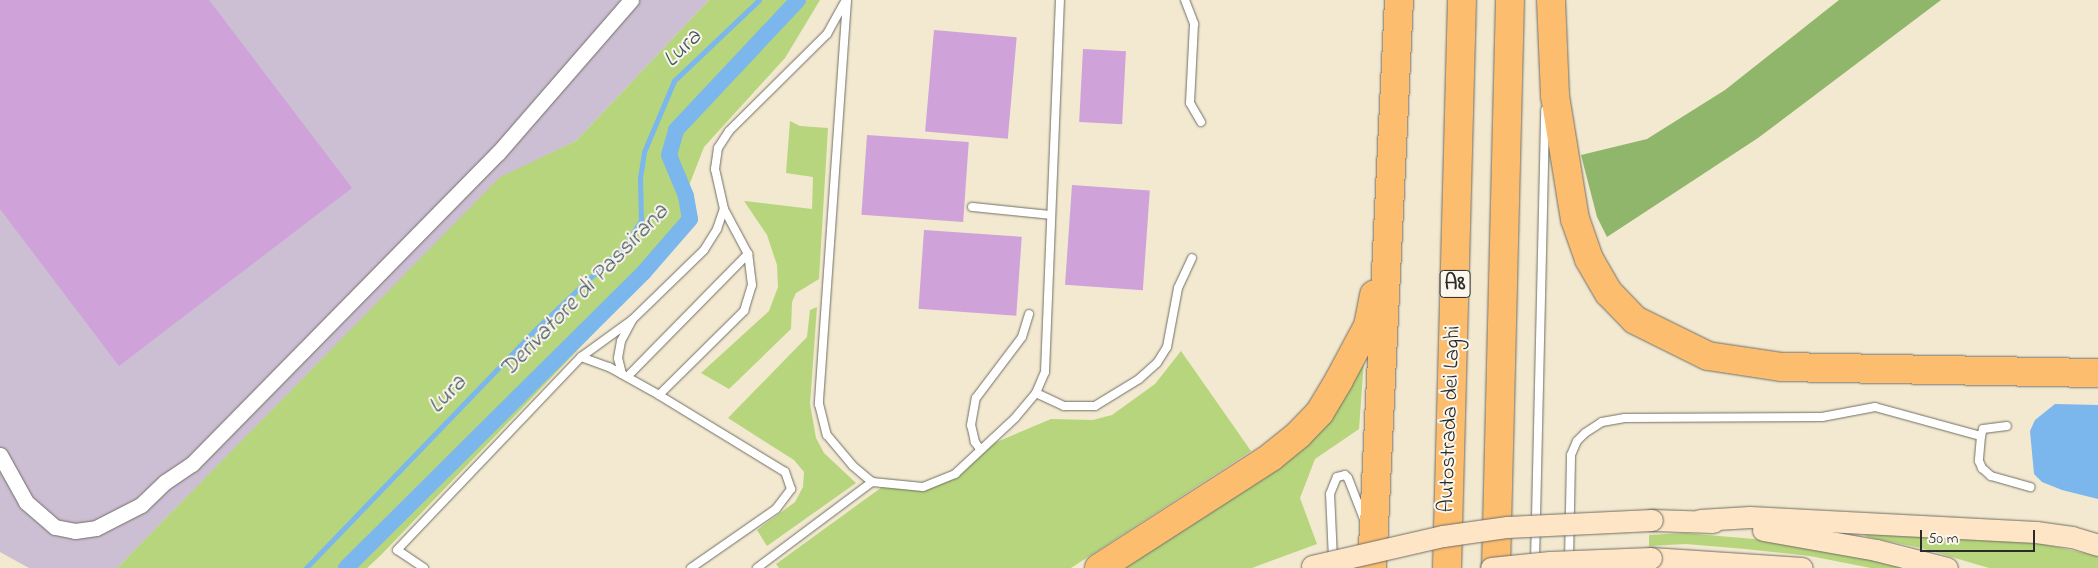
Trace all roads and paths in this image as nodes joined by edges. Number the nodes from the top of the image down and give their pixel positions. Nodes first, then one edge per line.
1 (631, 0) edge
2 (846, 0) edge
3 (1060, 0) edge
4 (1185, 0) edge
5 (1399, 0) edge
6 (1462, 0) edge
7 (1510, 0) edge
8 (1551, 0) edge
9 (1201, 122) dead end
10 (1388, 180) junction
11 (972, 207) dead end
12 (724, 209) junction
13 (1051, 216) junction
14 (748, 254) junction
15 (1192, 258) dead end
16 (1029, 314) dead end
17 (632, 320) junction
18 (581, 357) junction
19 (2098, 373) edge
20 (625, 376) junction
21 (1036, 393) junction
22 (659, 395) junction
23 (2008, 426) dead end
24 (1981, 436) junction
25 (980, 449) junction
26 (0, 455) edge
27 (872, 482) junction
28 (1449, 486) junction
29 (2030, 487) dead end
30 (1700, 520) junction
31 (2098, 545) edge
32 (1373, 556) edge
33 (1701, 560) junction
34 (1308, 567) edge
35 (424, 568) edge
36 (691, 568) edge
37 (757, 568) edge
38 (1099, 568) edge
39 (1333, 568) edge
40 (1435, 568) edge
41 (1447, 568) edge
42 (1491, 568) edge
43 (1496, 568) edge
44 (1534, 568) edge
45 (1568, 568) edge
46 (1748, 568) edge
47 (1802, 568) edge
48 (1947, 568) edge

1 - 26 street
2 - 12 lane
2 - 27 lane
3 - 13 lane
4 - 9 lane
5 - 10 highway
6 - 28 highway, Autostrada dei Laghi / A8
7 - 43 highway, A8
8 - 19 highway
8 - 44 lane
10 - 32 highway
10 - 38 highway
11 - 13 lane
12 - 14 lane
12 - 17 lane
13 - 21 lane
14 - 20 lane
14 - 22 lane
15 - 21 lane
16 - 25 lane
17 - 18 lane
17 - 20 lane
18 - 20 lane
18 - 35 lane
20 - 22 lane
21 - 25 lane
22 - 36 lane
23 - 24 lane
24 - 29 lane
24 - 45 lane
25 - 27 lane
27 - 37 lane
28 - 40 highway
28 - 41 highway, Autostrada dei Laghi / A8
30 - 31 main road
30 - 34 main road, bridge
30 - 48 main road
32 - 39 lane
33 - 42 main road, bridge
33 - 46 main road
33 - 47 main road

